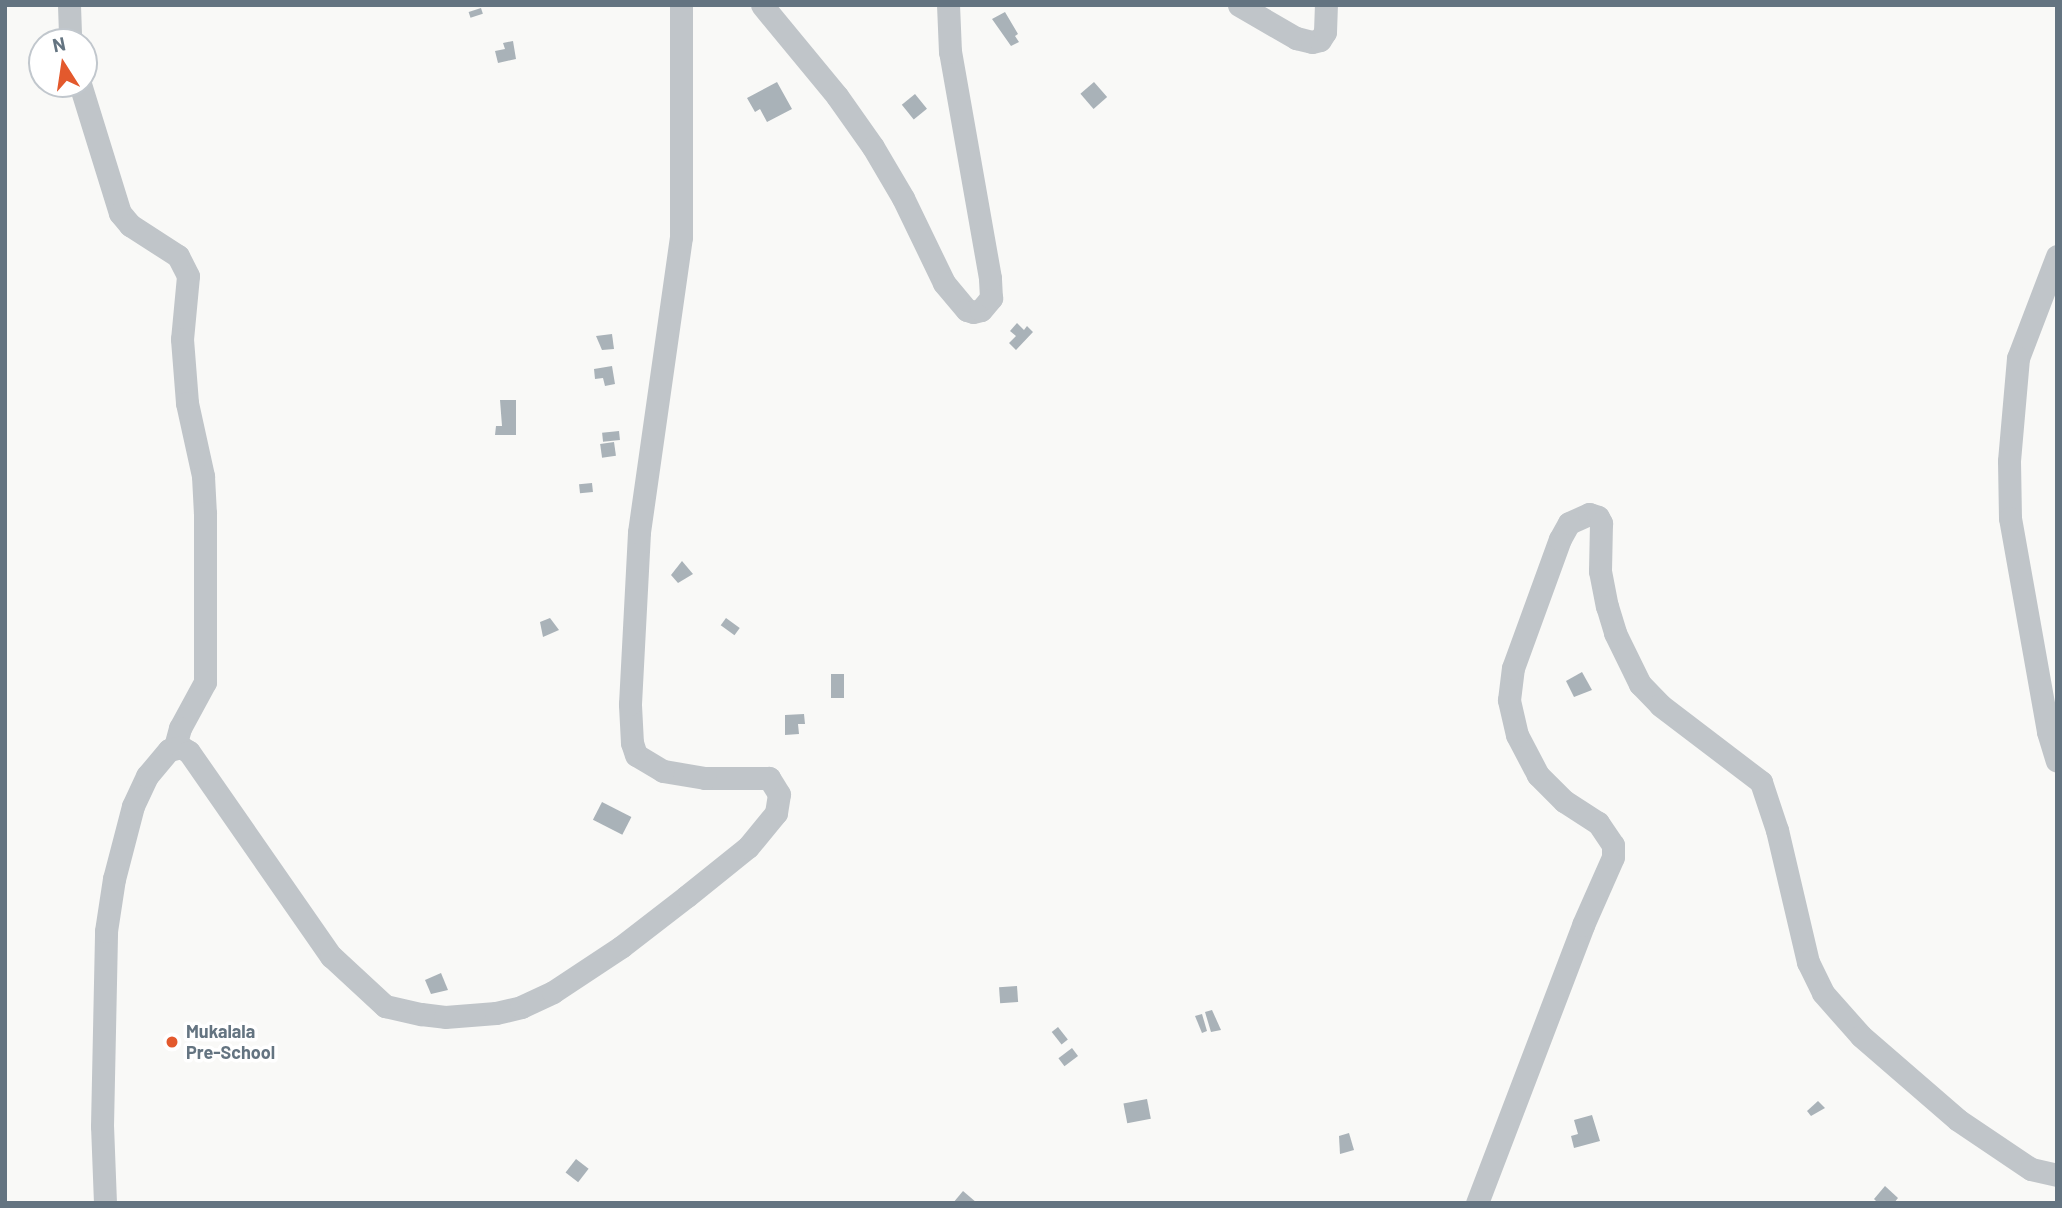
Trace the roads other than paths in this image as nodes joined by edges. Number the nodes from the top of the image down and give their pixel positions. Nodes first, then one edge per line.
1 (69, 5) edge
2 (681, 5) edge
3 (762, 5) edge
4 (948, 5) edge
5 (1239, 5) edge
6 (1326, 5) edge
7 (70, 28) edge
8 (84, 98) edge
9 (2057, 256) edge
10 (176, 747) junction
11 (2057, 761) edge
12 (2057, 1175) edge
13 (105, 1203) edge
14 (1477, 1203) edge

1 - 7 street
2 - 10 street
3 - 4 street
5 - 6 street
8 - 10 street
9 - 11 street
10 - 13 street
12 - 14 street

